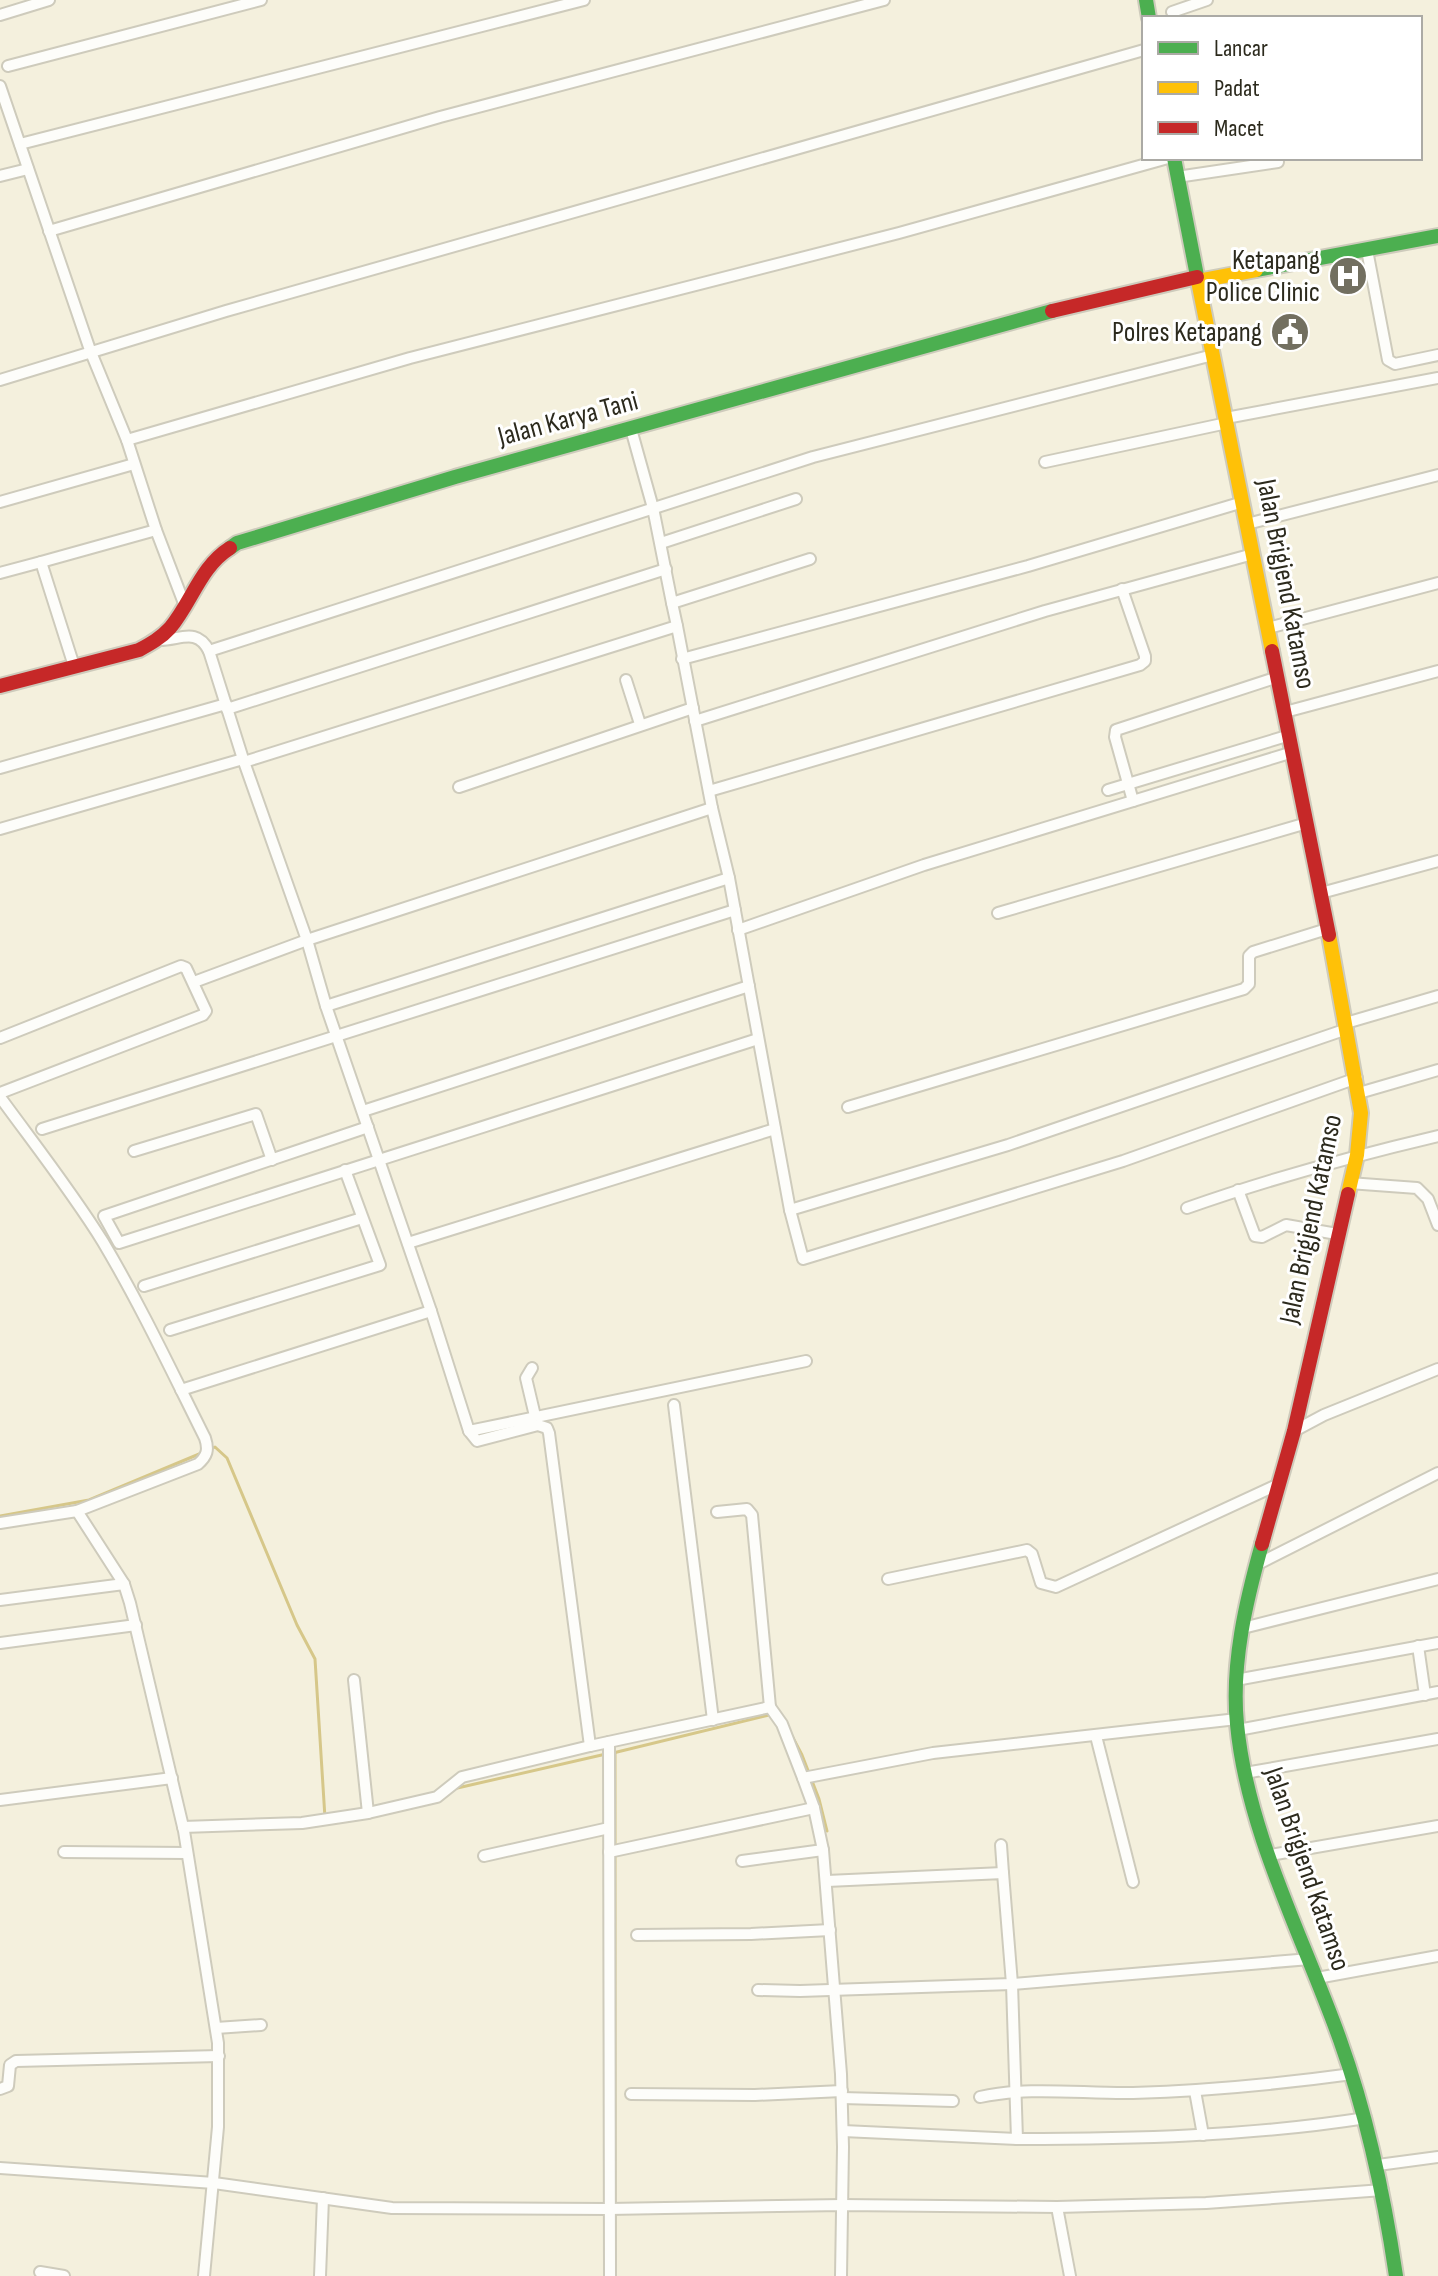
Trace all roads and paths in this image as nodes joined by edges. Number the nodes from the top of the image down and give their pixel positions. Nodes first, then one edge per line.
1 (49, 0) edge
2 (261, 0) edge
3 (584, 0) edge
4 (884, 0) edge
5 (1207, 0) edge
6 (0, 15) edge
7 (1157, 16) edge
8 (1142, 51) edge
9 (8, 66) dead end
10 (0, 86) edge
11 (4, 106) edge
12 (20, 144) junction
13 (1161, 160) edge
14 (1174, 160) edge
15 (1278, 162) dead end
16 (28, 169) junction
17 (0, 176) edge
18 (1177, 177) junction
19 (49, 231) junction
20 (1438, 236) edge
21 (1367, 250) junction
22 (1198, 279) junction
23 (90, 350) junction
24 (1213, 355) junction
25 (1438, 355) edge
26 (1438, 378) edge
27 (0, 380) edge
28 (1226, 420) junction
29 (631, 429) junction
30 (127, 440) junction
31 (1045, 462) dead end
32 (134, 464) junction
33 (1438, 475) edge
34 (796, 499) dead end
35 (0, 502) edge
36 (1243, 502) junction
37 (653, 508) junction
38 (1247, 524) junction
39 (156, 530) junction
40 (661, 543) junction
41 (1253, 554) junction
42 (810, 559) dead end
43 (41, 562) junction
44 (666, 569) junction
45 (0, 573) edge
46 (1438, 583) edge
47 (1122, 589) junction
48 (672, 603) junction
49 (185, 606) junction
50 (677, 626) junction
51 (1268, 628) junction
52 (160, 640) junction
53 (209, 651) junction
54 (682, 659) junction
55 (74, 666) junction
56 (1438, 671) edge
57 (1278, 677) junction
58 (626, 680) dead end
59 (0, 686) edge
60 (226, 706) junction
61 (693, 708) junction
62 (1285, 712) junction
63 (695, 721) junction
64 (640, 724) junction
65 (1290, 735) junction
66 (1293, 752) junction
67 (243, 761) junction
68 (0, 768) edge
69 (1128, 784) junction
70 (459, 787) dead end
71 (1108, 790) dead end
72 (709, 791) junction
73 (1133, 801) junction
74 (712, 808) junction
75 (1307, 823) junction
76 (0, 829) edge
77 (1438, 861) edge
78 (729, 878) junction
79 (1321, 893) junction
80 (735, 910) junction
81 (998, 913) dead end
82 (1327, 929) junction
83 (738, 930) junction
84 (307, 940) junction
85 (194, 982) junction
86 (749, 986) junction
87 (1438, 996) edge
88 (326, 1006) junction
89 (1347, 1026) junction
90 (337, 1036) junction
91 (0, 1038) edge
92 (758, 1039) junction
93 (1438, 1070) edge
94 (1357, 1078) junction
95 (1359, 1093) junction
96 (0, 1095) edge
97 (848, 1107) dead end
98 (363, 1111) junction
99 (368, 1127) junction
100 (42, 1129) dead end
101 (775, 1129) junction
102 (1438, 1136) edge
103 (134, 1151) dead end
104 (1357, 1155) junction
105 (379, 1159) junction
106 (272, 1160) junction
107 (345, 1170) junction
108 (1349, 1183) junction
109 (1238, 1190) junction
110 (1187, 1208) dead end
111 (790, 1210) junction
112 (362, 1218) junction
113 (1438, 1225) edge
114 (1337, 1234) junction
115 (408, 1243) junction
116 (144, 1286) dead end
117 (431, 1311) junction
118 (170, 1330) dead end
119 (806, 1361) dead end
120 (532, 1368) dead end
121 (1438, 1369) edge
122 (181, 1390) junction
123 (674, 1405) dead end
124 (535, 1416) junction
125 (469, 1431) junction
126 (1294, 1431) junction
127 (1438, 1473) edge
128 (1277, 1485) junction
129 (77, 1511) junction
130 (717, 1512) dead end
131 (0, 1523) edge
132 (1256, 1565) junction
133 (888, 1579) dead end
134 (1438, 1579) edge
135 (124, 1584) junction
136 (0, 1600) edge
137 (136, 1625) junction
138 (1243, 1628) junction
139 (0, 1643) edge
140 (1438, 1643) edge
141 (1418, 1646) junction
142 (354, 1680) dead end
143 (1236, 1680) junction
144 (1438, 1692) edge
145 (1425, 1695) junction
146 (770, 1707) junction
147 (713, 1720) junction
148 (1237, 1725) junction
149 (1096, 1736) junction
150 (1438, 1739) edge
151 (609, 1742) junction
152 (590, 1746) junction
153 (1245, 1773) junction
154 (809, 1777) junction
155 (172, 1778) junction
156 (0, 1800) edge
157 (814, 1808) junction
158 (368, 1813) junction
159 (1438, 1826) edge
160 (183, 1827) junction
161 (609, 1828) junction
162 (1001, 1845) dead end
163 (823, 1850) junction
164 (64, 1852) dead end
165 (609, 1852) junction
166 (187, 1853) junction
167 (1270, 1855) junction
168 (484, 1856) dead end
169 (742, 1861) dead end
170 (1003, 1873) junction
171 (827, 1881) junction
172 (1133, 1882) dead end
173 (830, 1930) junction
174 (637, 1935) dead end
175 (1438, 1956) edge
176 (1310, 1959) junction
177 (1317, 1978) junction
178 (1012, 1984) junction
179 (837, 1989) junction
180 (758, 1990) dead end
181 (261, 2025) dead end
182 (216, 2028) junction
183 (219, 2056) junction
184 (1352, 2074) junction
185 (0, 2089) edge
186 (1195, 2091) junction
187 (1017, 2092) junction
188 (631, 2094) dead end
189 (842, 2094) junction
190 (980, 2097) dead end
191 (953, 2101) dead end
192 (1366, 2118) junction
193 (843, 2131) junction
194 (1203, 2135) junction
195 (1017, 2139) junction
196 (1438, 2157) edge
197 (1378, 2165) junction
198 (0, 2168) edge
199 (214, 2183) junction
200 (1383, 2190) junction
201 (317, 2197) junction
202 (842, 2205) junction
203 (1057, 2207) junction
204 (609, 2209) junction
205 (40, 2272) dead end
206 (64, 2276) edge
207 (204, 2276) edge
208 (320, 2276) edge
209 (610, 2276) edge
210 (841, 2276) edge
211 (1070, 2276) edge
212 (1396, 2276) edge

1 - 6 street
2 - 9 street
3 - 12 street
4 - 19 street
5 - 7 street
8 - 23 street
10 - 11 street
11 - 12 street
12 - 16 street
13 - 30 street
14 - 18 main road, Jalan Brigjend Katamso
15 - 18 street
16 - 17 street
16 - 19 street
18 - 22 main road, Jalan Brigjend Katamso
19 - 23 street
20 - 21 main road, Jalan Karya Tani
21 - 22 main road, Jalan Karya Tani
21 - 25 street
22 - 24 main road, Jalan Brigjend Katamso
22 - 29 main road, Jalan Karya Tani
23 - 27 street
23 - 30 street
24 - 28 main road, Jalan Brigjend Katamso
24 - 37 street
26 - 28 street
28 - 31 street
28 - 36 main road, Jalan Brigjend Katamso
29 - 37 street
29 - 49 main road, Jalan Karya Tani
30 - 32 street
32 - 35 street
32 - 39 street
33 - 38 street
34 - 40 street
36 - 38 main road, Jalan Brigjend Katamso
36 - 54 street
37 - 40 street
37 - 53 street
38 - 41 main road, Jalan Brigjend Katamso
39 - 43 street
39 - 49 street
40 - 44 street
41 - 47 street
41 - 51 main road, Jalan Brigjend Katamso
42 - 48 street
43 - 45 street
43 - 55 street
44 - 48 street
44 - 60 street
46 - 51 street
47 - 63 street
47 - 72 street
48 - 50 street
49 - 52 main road, Jalan Karya Tani
50 - 54 street
50 - 67 street
51 - 57 main road, Jalan Brigjend Katamso
52 - 53 street
52 - 55 main road
53 - 60 street
54 - 61 street
55 - 59 main road
56 - 62 street
57 - 62 main road, Jalan Brigjend Katamso
57 - 69 street
58 - 64 street
60 - 67 street
60 - 68 street
61 - 63 street
61 - 64 street
62 - 65 main road, Jalan Brigjend Katamso
63 - 72 street
64 - 70 street
65 - 66 main road, Jalan Brigjend Katamso
65 - 69 street
66 - 73 street
66 - 75 main road, Jalan Brigjend Katamso
67 - 76 street
67 - 84 street
69 - 71 street
69 - 73 street
72 - 74 street
73 - 83 street
74 - 78 street
74 - 84 street
75 - 79 main road, Jalan Brigjend Katamso
75 - 81 street
77 - 79 street
78 - 80 street
78 - 88 street
79 - 82 main road, Jalan Brigjend Katamso
80 - 83 street
80 - 90 street
82 - 89 main road, Jalan Brigjend Katamso
82 - 97 street
83 - 86 street
84 - 85 street
84 - 88 street
85 - 91 street
85 - 96 street
86 - 92 street
86 - 98 street
87 - 89 street
88 - 90 street
89 - 94 main road, Jalan Brigjend Katamso
89 - 111 street
90 - 98 street
90 - 100 street
92 - 101 street
92 - 105 street
93 - 95 street
94 - 95 main road, Jalan Brigjend Katamso
94 - 111 street
95 - 104 main road, Jalan Brigjend Katamso
96 - 122 street
98 - 99 street
99 - 105 street
99 - 106 street
101 - 111 street
101 - 115 street
102 - 104 street
103 - 106 street
104 - 108 main road, Jalan Brigjend Katamso
104 - 109 street
105 - 107 street
105 - 115 street
106 - 107 street
107 - 112 street
108 - 113 street
108 - 114 main road, Jalan Brigjend Katamso
109 - 110 street
109 - 114 street
112 - 116 street
112 - 118 street
114 - 126 main road, Jalan Brigjend Katamso
115 - 117 street
117 - 122 street
117 - 125 street
119 - 124 street
120 - 124 street
121 - 126 street
122 - 129 street
123 - 147 street
124 - 125 street
125 - 152 street
126 - 128 main road, Jalan Brigjend Katamso
127 - 132 street
128 - 132 main road, Jalan Brigjend Katamso
128 - 133 street
129 - 131 street
129 - 135 street
130 - 146 street
132 - 138 main road, Jalan Brigjend Katamso
134 - 138 street
135 - 136 street
135 - 137 street
137 - 139 street
137 - 155 street
138 - 143 main road, Jalan Brigjend Katamso
140 - 141 street
141 - 143 street
141 - 145 street
142 - 158 street
143 - 148 main road, Jalan Brigjend Katamso
144 - 145 street
145 - 148 street
146 - 147 street
146 - 154 street
147 - 151 street
148 - 149 street
148 - 153 main road, Jalan Brigjend Katamso
149 - 154 street
149 - 172 street
150 - 153 street
151 - 152 street
151 - 161 street
152 - 158 street
153 - 167 main road, Jalan Brigjend Katamso
154 - 157 street
155 - 156 street
155 - 160 street
157 - 163 street
157 - 165 street
158 - 160 street
159 - 167 street
160 - 166 street
161 - 165 street
161 - 168 street
162 - 170 street
163 - 169 street
163 - 171 street
164 - 166 street
165 - 204 street
166 - 182 street
167 - 176 main road, Jalan Brigjend Katamso
170 - 171 street
170 - 178 street
171 - 173 street
173 - 174 street
173 - 179 street
175 - 177 street
176 - 177 main road, Jalan Brigjend Katamso
176 - 178 street
177 - 184 main road, Jalan Brigjend Katamso
178 - 179 street
178 - 187 street
179 - 180 street
179 - 189 street
181 - 182 street
182 - 183 street
183 - 185 street
183 - 199 street
184 - 186 street
184 - 192 main road, Jalan Brigjend Katamso
186 - 187 street
186 - 194 street
187 - 190 street
187 - 195 street
188 - 189 street
189 - 191 street
189 - 193 street
192 - 194 street
192 - 197 main road, Jalan Brigjend Katamso
193 - 195 street
193 - 202 street
194 - 195 street
196 - 197 street
197 - 200 main road, Jalan Brigjend Katamso
198 - 199 street
199 - 201 street
199 - 207 street
200 - 203 street
200 - 212 main road, Jalan Brigjend Katamso
201 - 204 street
201 - 208 street
202 - 203 street
202 - 204 street
202 - 210 street
203 - 211 street
204 - 209 street
205 - 206 street

